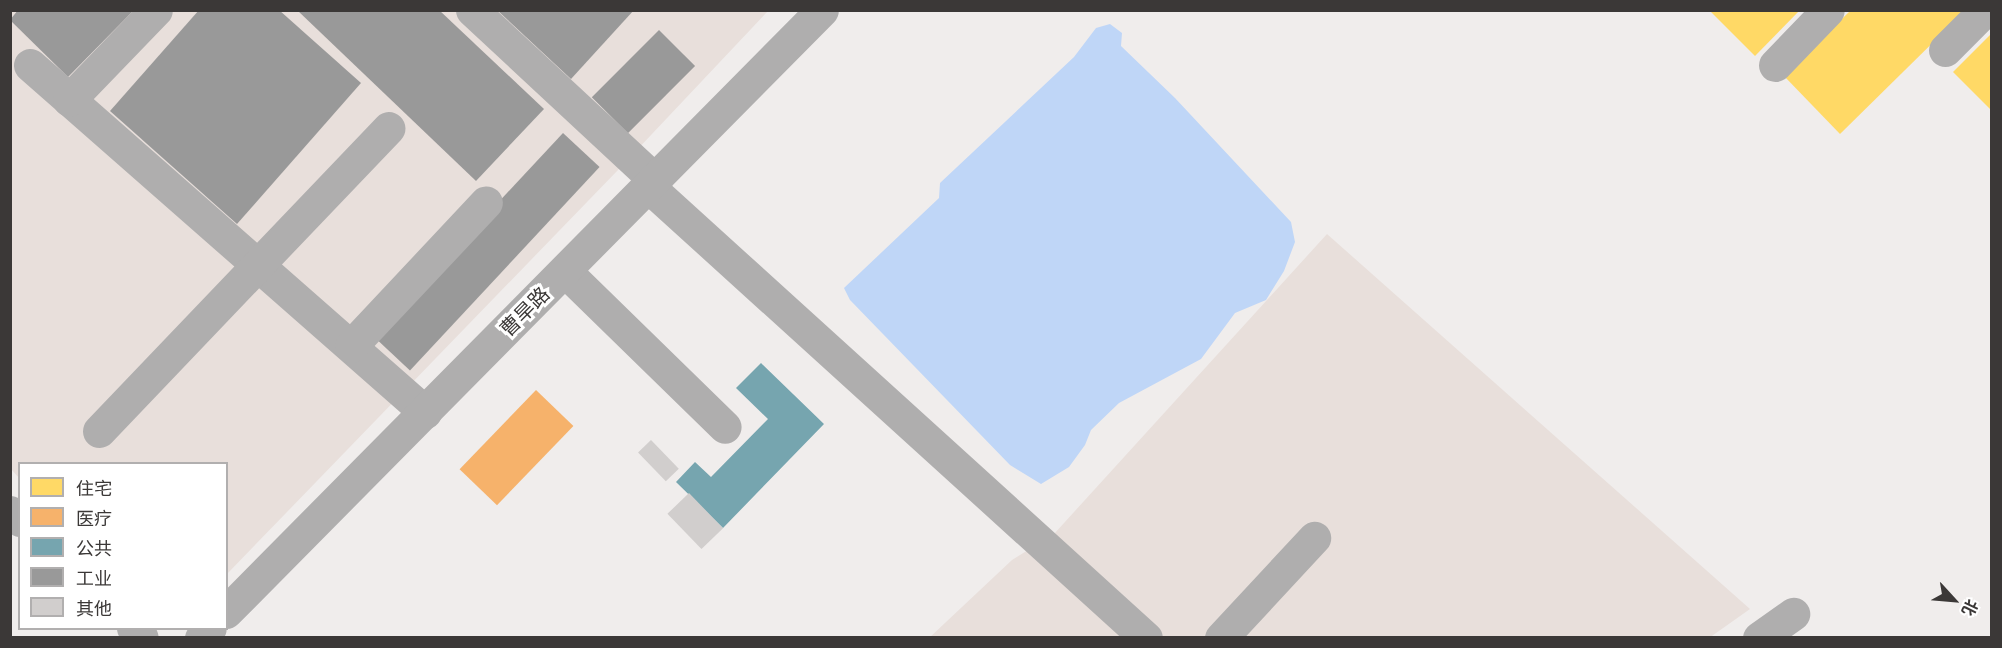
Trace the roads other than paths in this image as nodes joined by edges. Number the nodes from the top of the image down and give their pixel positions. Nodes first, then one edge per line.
1 (156, 10) edge
2 (472, 10) edge
3 (822, 10) edge
4 (1828, 10) edge
5 (1985, 10) edge
6 (1946, 50) dead end
7 (30, 65) dead end
8 (1775, 65) dead end
9 (69, 100) junction
10 (389, 128) dead end
11 (652, 184) junction
12 (486, 202) dead end
13 (258, 265) junction
14 (566, 271) junction
15 (351, 346) junction
16 (425, 412) junction
17 (725, 427) dead end
18 (99, 431) dead end
19 (1314, 538) dead end
20 (228, 610) edge
21 (1793, 614) dead end
22 (1146, 638) edge
23 (1221, 638) edge
24 (1759, 638) edge

1 - 9 street
2 - 11 street
3 - 11 street, 曹旱路
4 - 8 street
5 - 6 street
7 - 9 street
9 - 13 street
10 - 13 street
11 - 14 street, 曹旱路
11 - 22 street
12 - 15 street
13 - 15 street
13 - 18 street
14 - 16 street, 曹旱路
14 - 17 street
15 - 16 street
16 - 20 street, 曹旱路
19 - 23 street
21 - 24 street

